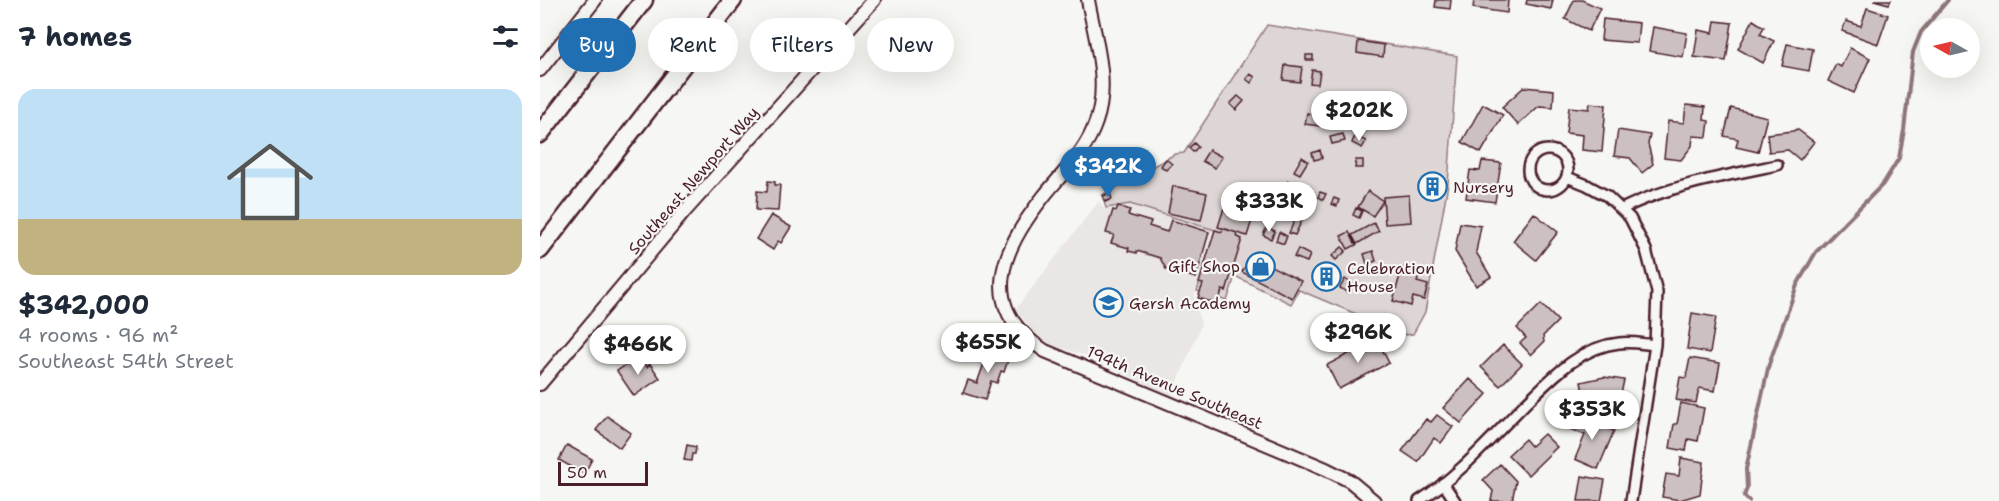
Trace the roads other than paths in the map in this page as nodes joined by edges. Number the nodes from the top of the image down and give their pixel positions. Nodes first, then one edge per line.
1 (595, 0) edge
2 (644, 0) edge
3 (733, 0) edge
4 (874, 0) edge
5 (1088, 0) edge
6 (540, 70) edge
7 (540, 134) edge
8 (1777, 165) dead end
9 (1567, 177) junction
10 (1622, 209) junction
11 (540, 250) edge
12 (1655, 345) junction
13 (540, 384) edge
14 (1443, 483) junction
15 (1374, 501) edge
16 (1419, 501) edge
17 (1455, 501) edge
18 (1632, 501) edge

1 - 6 street
2 - 7 highway
3 - 11 highway
4 - 13 street, Southeast Newport Way
5 - 15 street, 194th Avenue Southeast
8 - 10 street
9 - 9 street
9 - 10 street
10 - 12 street
12 - 14 street
12 - 18 street
14 - 16 street
14 - 17 street

